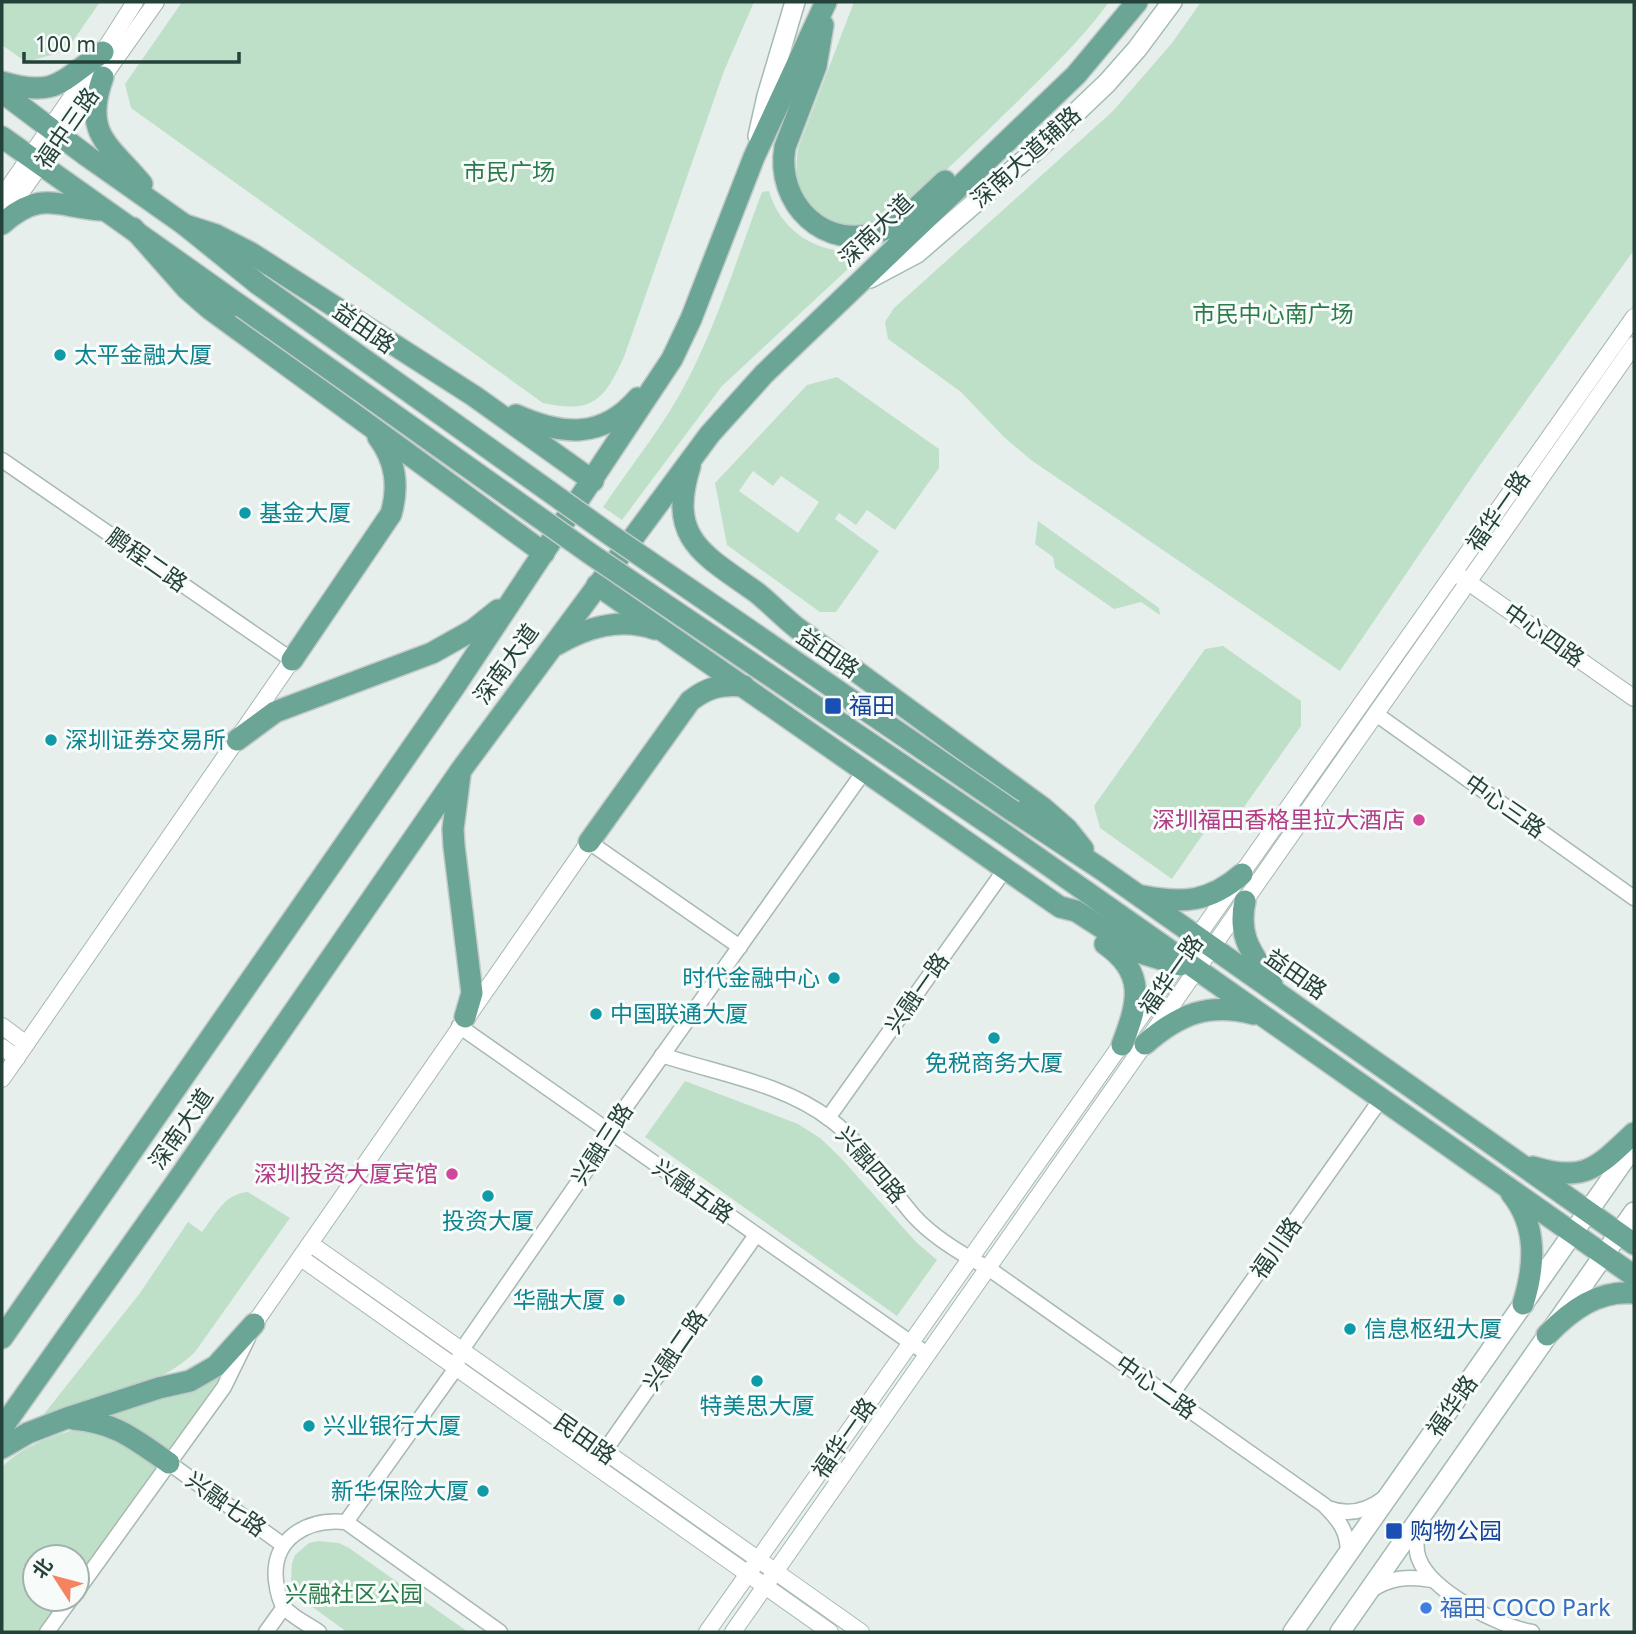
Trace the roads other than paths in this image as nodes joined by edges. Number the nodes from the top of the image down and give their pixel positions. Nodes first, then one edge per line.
1 (135, 2) edge
2 (156, 2) edge
3 (795, 2) edge
4 (826, 2) edge
5 (1137, 2) edge
6 (1172, 2) edge
7 (103, 52) junction
8 (103, 77) junction
9 (2, 82) edge
10 (2, 92) edge
11 (55, 132) junction
12 (2, 137) edge
13 (992, 155) junction
14 (754, 157) junction
15 (35, 160) junction
16 (2, 197) edge
17 (158, 206) junction
18 (106, 211) junction
19 (2, 222) edge
20 (186, 225) junction
21 (133, 228) junction
22 (857, 285) junction
23 (1634, 317) edge
24 (1634, 345) edge
25 (672, 359) junction
26 (474, 396) junction
27 (368, 425) junction
28 (693, 456) junction
29 (2, 460) edge
30 (593, 481) junction
31 (544, 553) junction
32 (1455, 572) junction
33 (1469, 582) junction
34 (597, 585) junction
35 (513, 598) junction
36 (666, 633) junction
37 (551, 648) junction
38 (292, 660) junction
39 (744, 686) junction
40 (1634, 698) edge
41 (1376, 714) junction
42 (237, 740) junction
43 (461, 770) junction
44 (865, 770) junction
45 (589, 842) junction
46 (1032, 854) junction
47 (1006, 868) junction
48 (1101, 869) junction
49 (1242, 874) junction
50 (1137, 895) junction
51 (1634, 898) edge
52 (1245, 901) junction
53 (1076, 911) junction
54 (1205, 943) junction
55 (740, 947) junction
56 (1186, 964) junction
57 (1279, 994) junction
58 (1265, 1017) junction
59 (462, 1022) junction
60 (2, 1026) edge
61 (1145, 1044) junction
62 (1122, 1045) junction
63 (2, 1047) edge
64 (22, 1051) junction
65 (662, 1055) junction
66 (2, 1079) edge
67 (1381, 1099) junction
68 (828, 1118) junction
69 (610, 1133) junction
70 (1634, 1133) edge
71 (1634, 1146) edge
72 (1518, 1162) junction
73 (1506, 1186) junction
74 (1588, 1211) junction
75 (1634, 1212) edge
76 (1573, 1233) junction
77 (756, 1235) junction
78 (1627, 1238) edge
79 (311, 1244) junction
80 (1604, 1255) junction
81 (301, 1258) junction
82 (971, 1259) junction
83 (988, 1268) junction
84 (1634, 1276) edge
85 (1634, 1293) edge
86 (1523, 1304) junction
87 (254, 1324) junction
88 (1547, 1335) junction
89 (2, 1338) edge
90 (911, 1343) junction
91 (461, 1351) junction
92 (928, 1354) junction
93 (456, 1368) junction
94 (1170, 1396) junction
95 (67, 1418) junction
96 (2, 1428) edge
97 (2, 1448) edge
98 (604, 1452) junction
99 (169, 1463) junction
100 (594, 1466) junction
101 (1391, 1492) junction
102 (1324, 1505) junction
103 (1419, 1519) junction
104 (346, 1522) junction
105 (284, 1545) junction
106 (1348, 1554) junction
107 (758, 1560) junction
108 (91, 1572) edge
109 (775, 1572) junction
110 (748, 1574) junction
111 (1432, 1580) junction
112 (765, 1586) junction
113 (1366, 1594) junction
114 (284, 1607) junction
115 (61, 1613) edge
116 (47, 1632) edge
117 (266, 1632) edge
118 (319, 1632) edge
119 (500, 1632) edge
120 (707, 1632) edge
121 (733, 1632) edge
122 (830, 1632) edge
123 (861, 1632) edge
124 (1293, 1632) edge
125 (1340, 1632) edge
126 (1532, 1632) edge

1 - 7 street, 福中三路
2 - 8 street, 福中三路
3 - 14 main road
4 - 13 main road
4 - 14 main road, 深南大道
5 - 13 main road, 深南大道
6 - 22 main road, 深南大道辅路
7 - 9 main road
7 - 11 street, 福中三路
8 - 11 street, 福中三路
8 - 17 main road
10 - 11 main road, 益田路
11 - 15 street, 福中三路
11 - 17 main road, 益田路
12 - 15 main road
13 - 22 main road, 深南大道
14 - 25 main road, 深南大道
15 - 16 street, 福中三路
15 - 18 main road
15 - 19 street, 福中三路
17 - 20 main road, 益田路
18 - 19 main road
18 - 21 main road
20 - 26 main road
20 - 48 main road, 益田路, bridge
21 - 27 main road
21 - 46 main road, bridge
22 - 28 main road, 深南大道
23 - 32 street, 福华一路
24 - 33 street, 福华一路
25 - 26 main road
25 - 30 main road, 深南大道
26 - 30 main road
27 - 31 main road
27 - 38 main road
28 - 34 main road, 深南大道
28 - 48 main road
29 - 38 street, 鹏程二路
30 - 31 main road, 深南大道
31 - 35 main road, 深南大道
32 - 33 street, 中心四路
32 - 49 street, 福华一路
33 - 40 street, 中心四路
33 - 41 street, 福华一路
34 - 36 main road
34 - 37 main road, 深南大道
35 - 42 main road
35 - 89 main road, 深南大道
36 - 37 main road
36 - 39 main road
37 - 43 main road, 深南大道
38 - 42 street
39 - 44 main road
39 - 45 main road
41 - 51 street, 中心三路
41 - 52 street, 福华一路
42 - 64 street
43 - 59 main road
43 - 96 main road, 深南大道
44 - 47 main road
44 - 55 street, 兴融三路
45 - 55 street
45 - 59 street
46 - 53 main road
46 - 56 main road
47 - 53 main road
47 - 68 street, 兴融一路
48 - 50 main road, 益田路
49 - 50 main road
49 - 54 street, 福华一路
50 - 54 main road, 益田路
52 - 54 street, 福华一路
52 - 57 main road
53 - 56 main road
53 - 62 main road
54 - 56 street, 福华一路
54 - 57 main road, 益田路
55 - 65 street, 兴融三路
56 - 58 main road
56 - 61 street, 福华一路
56 - 62 street, 福华一路
57 - 72 main road, 益田路
58 - 61 main road
58 - 67 main road
59 - 69 street, 兴融五路
59 - 79 street
60 - 64 street
61 - 83 street, 福华一路
62 - 82 street, 福华一路
63 - 64 street
64 - 66 street
65 - 68 street, 兴融四路
65 - 69 street, 兴融三路
67 - 73 main road
67 - 94 street, 福川路
68 - 82 street, 兴融四路
69 - 77 street, 兴融五路
69 - 91 street, 兴融三路
70 - 72 main road
71 - 74 main road, 福华路
72 - 74 main road, 益田路
73 - 76 main road
73 - 86 main road
74 - 76 main road, 福华路
74 - 78 main road, 益田路
75 - 78 main road, 福华路
76 - 80 main road
76 - 86 main road, 福华路
77 - 90 street, 兴融五路
77 - 98 street, 兴融二路
78 - 80 main road, 福华路
79 - 81 street
79 - 91 street, 民田路
80 - 84 main road
80 - 88 main road, 福华路
81 - 87 street
81 - 93 street, 民田路
82 - 83 street, 兴融四路
82 - 90 street, 福华一路
83 - 92 street, 福华一路
83 - 94 street, 中心二路
85 - 88 main road
86 - 101 main road, 福华路
87 - 95 main road
87 - 99 street
88 - 103 main road, 福华路
90 - 92 street, 兴融五路
90 - 107 street, 福华一路
91 - 93 street, 兴融三路
91 - 98 street, 民田路
92 - 109 street, 福华一路
93 - 100 street, 民田路
93 - 104 street, 兴融三路
94 - 102 street, 中心二路
95 - 97 main road
95 - 99 main road
98 - 100 street, 兴融二路
98 - 107 street, 民田路
99 - 105 street, 兴融七路
99 - 108 street
100 - 110 street, 民田路
101 - 102 street, 中心二路
101 - 106 main road, 福华路
102 - 106 street, 中心二路
103 - 111 street
103 - 113 main road, 福华路
104 - 105 street
104 - 119 street
105 - 114 street
106 - 124 main road, 福华路
107 - 109 street, 民田路
107 - 110 street, 福华一路
109 - 112 street, 福华一路
109 - 123 street, 民田路
110 - 112 street, 民田路
110 - 120 street, 福华一路
111 - 113 street
111 - 126 street
112 - 121 street, 福华一路
112 - 122 street, 民田路
113 - 125 main road, 福华路
114 - 117 street
114 - 118 street
115 - 116 street

